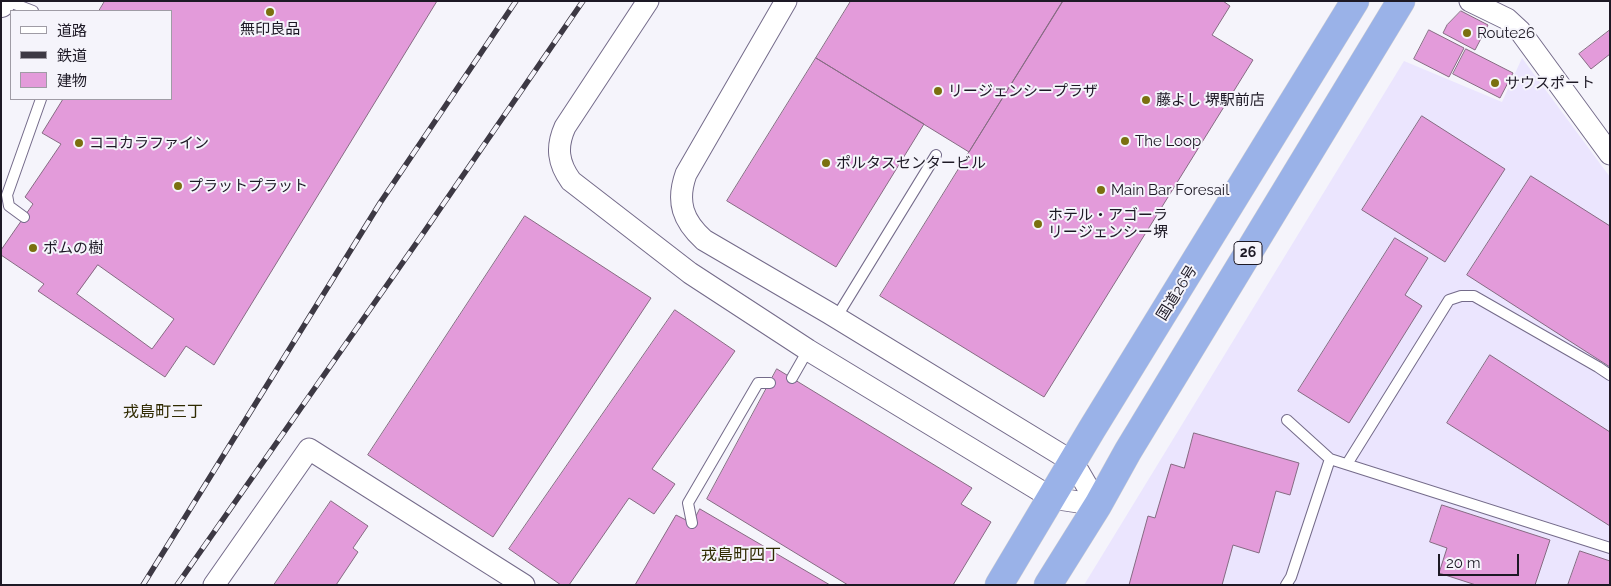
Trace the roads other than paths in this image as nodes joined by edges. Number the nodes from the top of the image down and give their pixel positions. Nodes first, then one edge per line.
1 (7, 1) edge
2 (648, 1) edge
3 (786, 1) edge
4 (1355, 1) edge
5 (1401, 1) edge
6 (1470, 1) edge
7 (30, 10) edge
8 (42, 100) edge
9 (1610, 154) edge
10 (936, 155) dead end
11 (24, 217) dead end
12 (836, 318) junction
13 (808, 350) junction
14 (1610, 375) edge
15 (792, 378) dead end
16 (770, 383) dead end
17 (1287, 420) dead end
18 (1330, 459) junction
19 (1073, 462) junction
20 (1347, 464) junction
21 (1052, 498) junction
22 (1098, 506) junction
23 (692, 523) dead end
24 (1610, 548) edge
25 (214, 585) edge
26 (524, 585) edge
27 (999, 585) edge
28 (1048, 585) edge
29 (1286, 585) edge

1 - 7 lane
2 - 13 street
3 - 12 street
4 - 19 highway, 国道26号 / 26
5 - 22 highway, 26
6 - 9 street
8 - 11 lane
10 - 12 lane
12 - 19 street
13 - 15 lane
13 - 21 street
14 - 20 lane
16 - 23 lane
17 - 18 lane
18 - 20 lane
18 - 29 lane
19 - 21 highway, 国道26号 / 26
19 - 22 street
20 - 24 lane
21 - 22 street
21 - 27 highway, 国道26号 / 26
22 - 28 highway, 26
25 - 26 street

